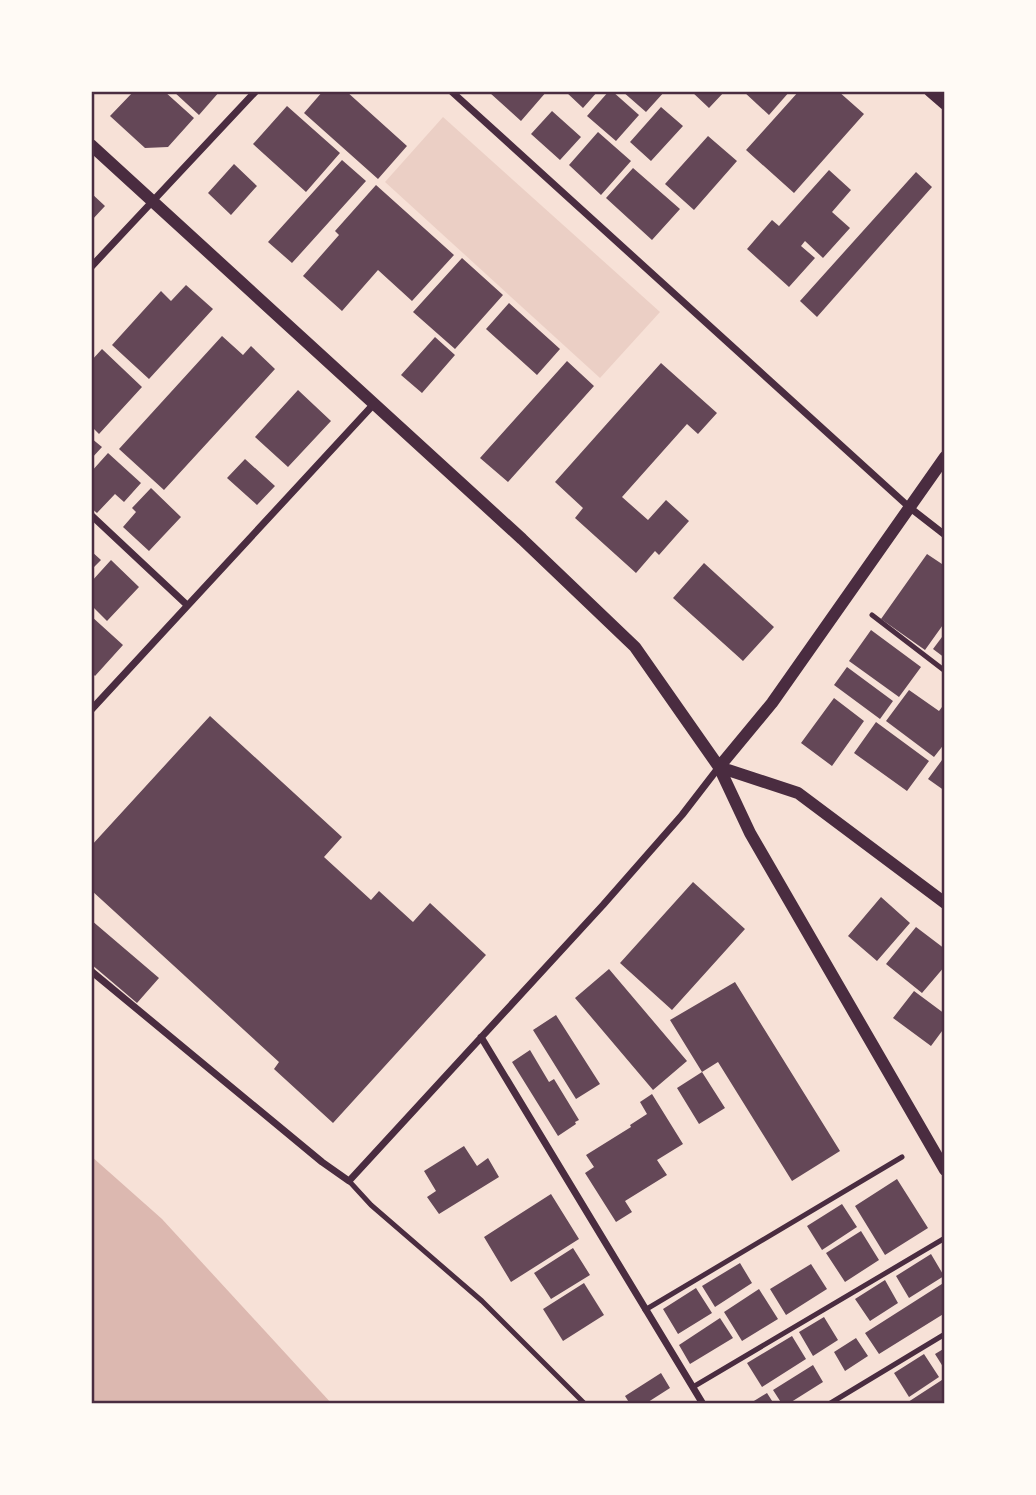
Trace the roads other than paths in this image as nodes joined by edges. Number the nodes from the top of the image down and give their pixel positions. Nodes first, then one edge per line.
1 (256, 91) edge
2 (451, 91) edge
3 (930, 91) edge
4 (945, 104) edge
5 (91, 145) edge
6 (153, 200) junction
7 (91, 267) edge
8 (373, 405) junction
9 (945, 457) edge
10 (909, 507) junction
11 (91, 516) edge
12 (945, 535) edge
13 (187, 606) junction
14 (872, 615) dead end
15 (945, 671) edge
16 (91, 709) edge
17 (719, 767) junction
18 (945, 903) edge
19 (91, 971) edge
20 (481, 1037) junction
21 (902, 1157) dead end
22 (945, 1170) edge
23 (349, 1181) junction
24 (945, 1238) edge
25 (645, 1310) junction
26 (945, 1334) edge
27 (693, 1387) junction
28 (585, 1404) edge
29 (703, 1404) edge
30 (829, 1404) edge

1 - 6 street
2 - 10 street
3 - 4 street
5 - 6 street
6 - 7 street
6 - 8 street
8 - 13 street
8 - 17 street
9 - 10 street
10 - 12 street
10 - 17 street
11 - 13 street
13 - 16 street
14 - 15 lane
17 - 18 street
17 - 20 street
17 - 22 street
19 - 23 street
20 - 23 street
20 - 25 street
21 - 25 lane
23 - 28 lane
24 - 27 lane
25 - 27 street
26 - 30 lane
27 - 29 street

